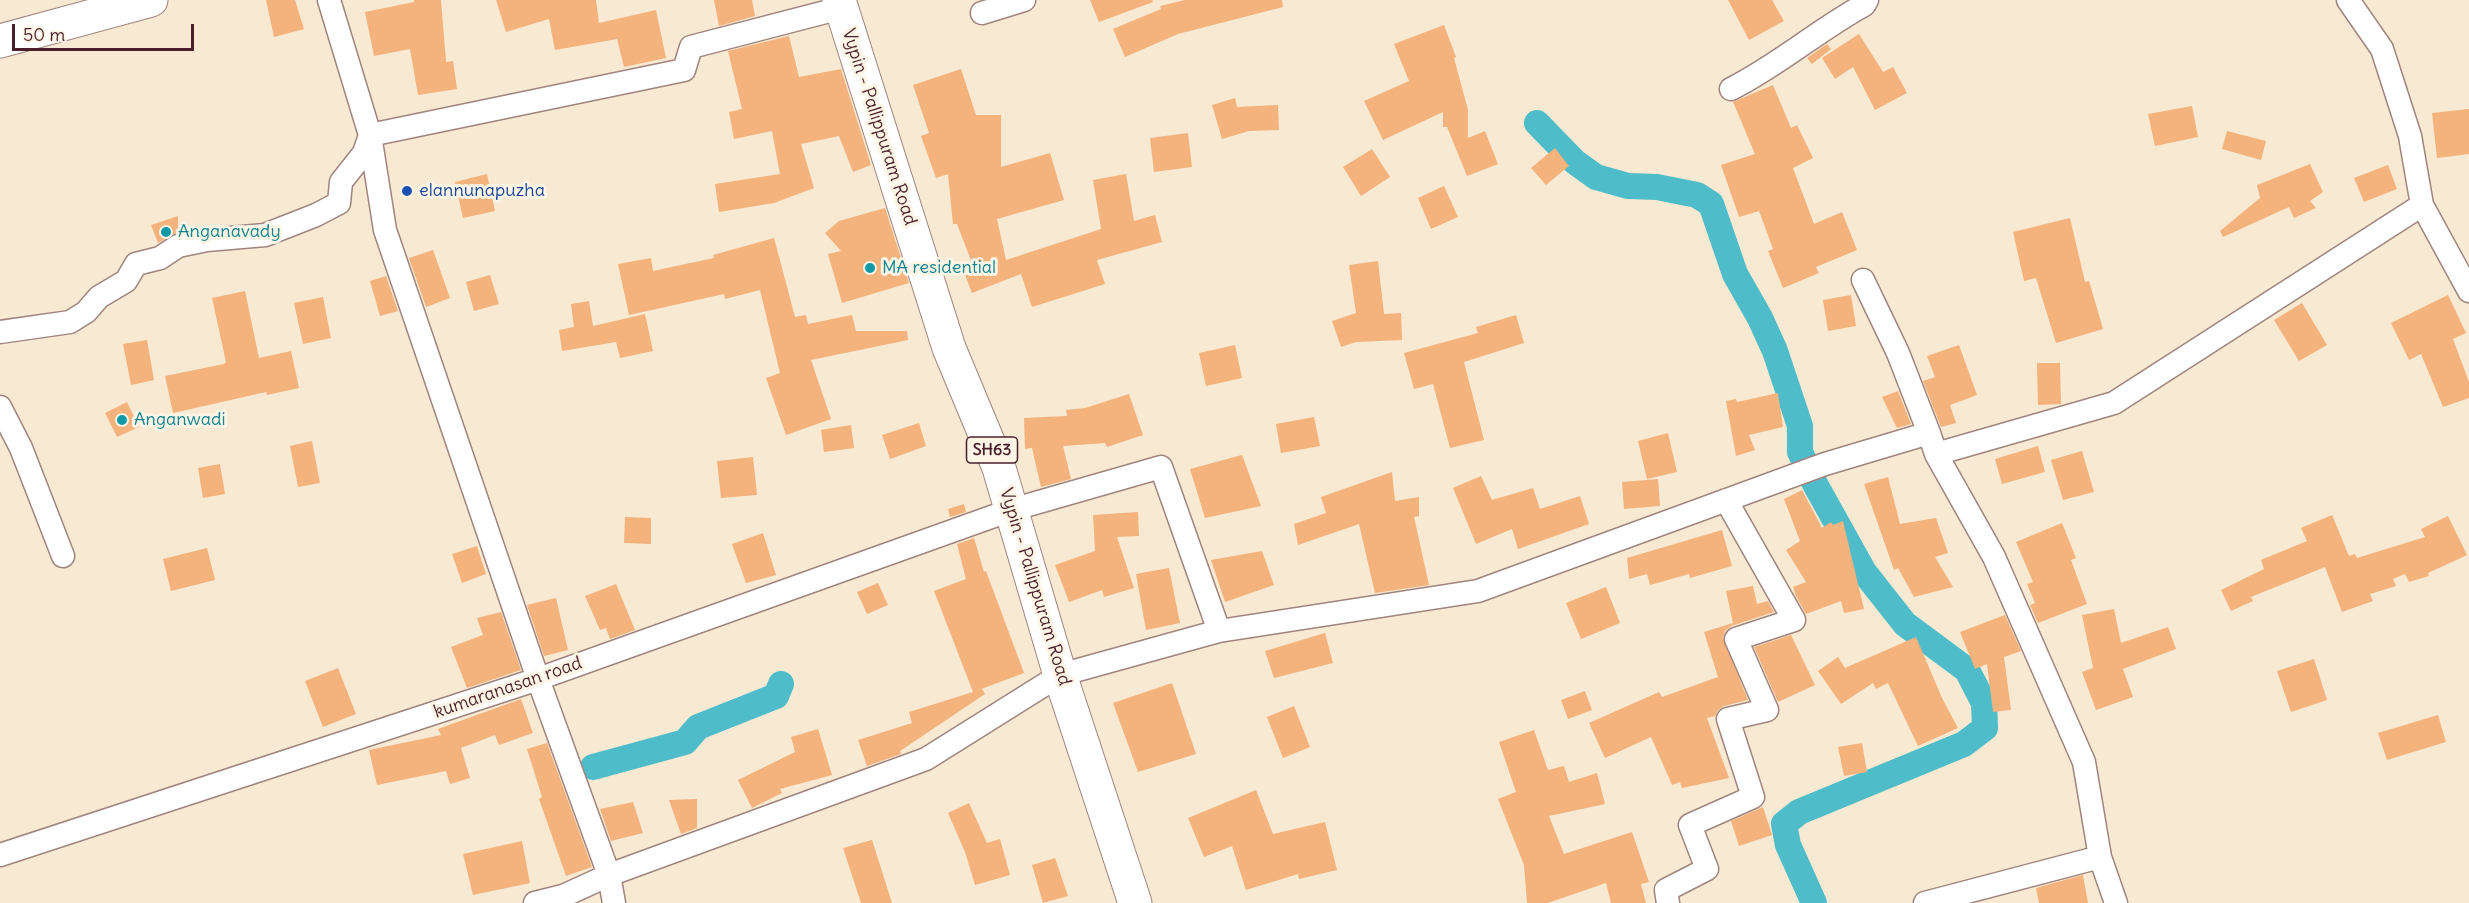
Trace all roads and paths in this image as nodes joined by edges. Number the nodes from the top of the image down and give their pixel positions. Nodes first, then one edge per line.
1 (151, 0) edge
2 (329, 0) edge
3 (1024, 0) edge
4 (1867, 0) edge
5 (2348, 0) edge
6 (840, 4) edge
7 (982, 13) dead end
8 (0, 41) edge
9 (1731, 89) dead end
10 (370, 135) junction
11 (2422, 205) junction
12 (1863, 280) dead end
13 (2469, 291) edge
14 (0, 332) edge
15 (0, 407) edge
16 (1933, 443) junction
17 (1726, 500) junction
18 (1011, 510) junction
19 (63, 556) dead end
20 (1219, 631) junction
21 (1060, 675) junction
22 (538, 679) junction
23 (0, 855) edge
24 (2100, 857) junction
25 (609, 875) junction
26 (535, 903) edge
27 (614, 903) edge
28 (1135, 903) edge
29 (1668, 903) edge
30 (1925, 903) edge
31 (2116, 903) edge

1 - 8 main road
2 - 10 street
3 - 7 street
4 - 9 street
5 - 11 street
6 - 10 street
6 - 18 main road, Vypin - Pallippuram Road / SH63
10 - 14 street
10 - 22 street
11 - 13 street
11 - 16 street
12 - 16 street
15 - 19 street
16 - 17 street
16 - 24 street
17 - 20 street
17 - 29 street
18 - 20 street, kumaranasan road
18 - 21 main road, Vypin - Pallippuram Road / SH63
18 - 22 street, kumaranasan road
20 - 21 street
21 - 25 street
21 - 28 main road, Vypin - Pallippuram Road / SH63
22 - 23 street, kumaranasan road
22 - 25 street
24 - 30 street
24 - 31 street
25 - 26 street
25 - 27 street

